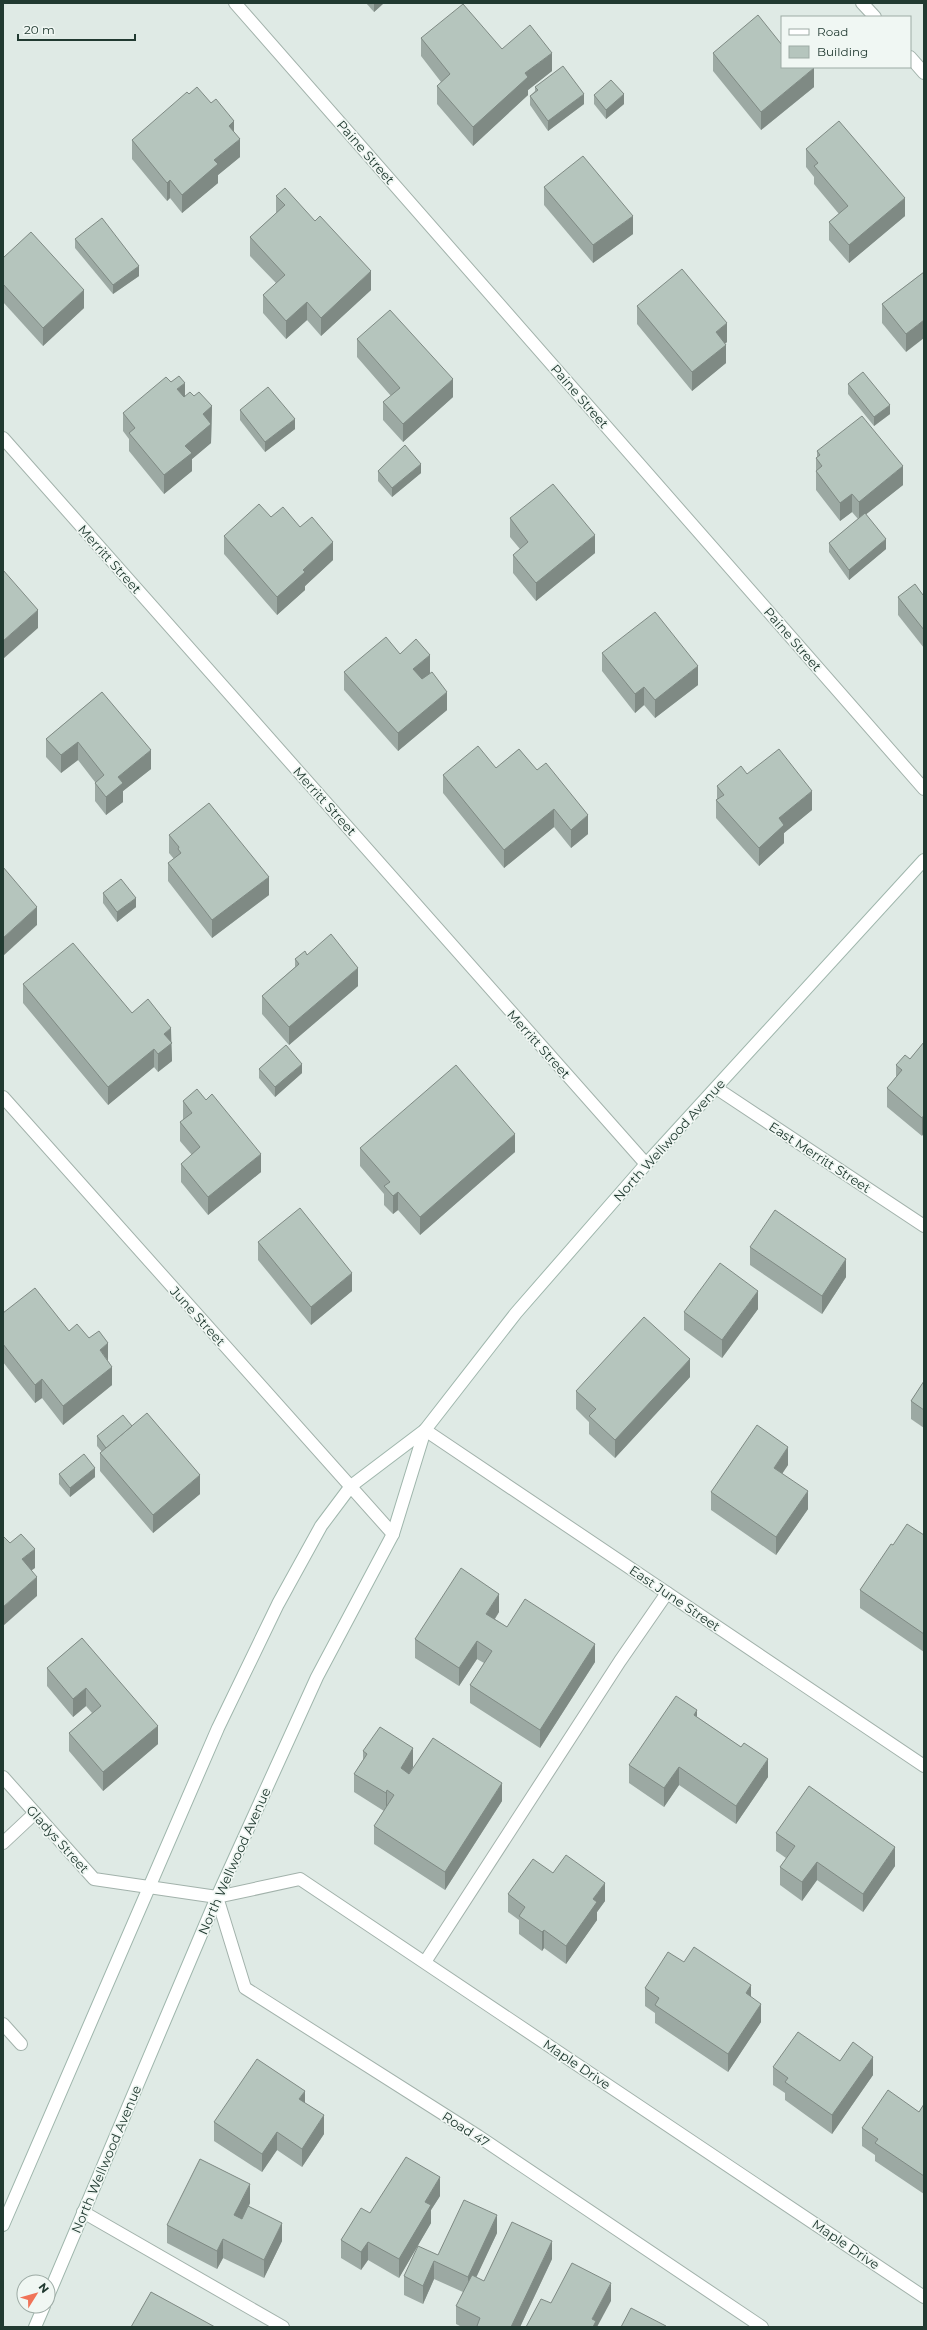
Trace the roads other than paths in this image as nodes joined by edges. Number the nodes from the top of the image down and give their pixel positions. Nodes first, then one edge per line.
1 (235, 3) edge
2 (862, 3) edge
3 (874, 16) edge
4 (911, 58) edge
5 (924, 73) edge
6 (3, 438) edge
7 (924, 789) edge
8 (924, 860) edge
9 (716, 1088) junction
10 (3, 1097) edge
11 (646, 1164) junction
12 (924, 1226) edge
13 (425, 1430) junction
14 (351, 1486) junction
15 (393, 1534) junction
16 (667, 1593) junction
17 (924, 1766) edge
18 (3, 1777) edge
19 (35, 1813) junction
20 (3, 1843) edge
21 (148, 1887) junction
22 (217, 1897) junction
23 (425, 1962) junction
24 (3, 2024) edge
25 (21, 2044) dead end
26 (84, 2212) junction
27 (3, 2225) edge
28 (56, 2277) edge
29 (924, 2297) edge
30 (41, 2314) edge
31 (35, 2327) edge
32 (283, 2327) edge
33 (762, 2327) edge

1 - 7 street, Paine Street
2 - 3 street
4 - 5 street
6 - 11 street, Merritt Street
8 - 9 street, North Wellwood Avenue
9 - 11 street, North Wellwood Avenue
9 - 12 street, East Merritt Street
10 - 14 street, June Street
11 - 13 street, North Wellwood Avenue
13 - 14 street, North Wellwood Avenue
13 - 15 street, North Wellwood Avenue
13 - 16 street, East June Street
14 - 15 street, June Street
14 - 21 street, North Wellwood Avenue
15 - 22 street, North Wellwood Avenue
16 - 17 street, East June Street
16 - 23 street
18 - 19 street, Gladys Street
19 - 20 street
19 - 21 street, Gladys Street
21 - 22 street, Gladys Street
21 - 27 street, North Wellwood Avenue
22 - 23 street, Maple Drive
22 - 26 street, North Wellwood Avenue
22 - 33 street, Road 47
23 - 29 street, Maple Drive
24 - 25 street
26 - 28 street, North Wellwood Avenue
26 - 32 street
30 - 31 street

